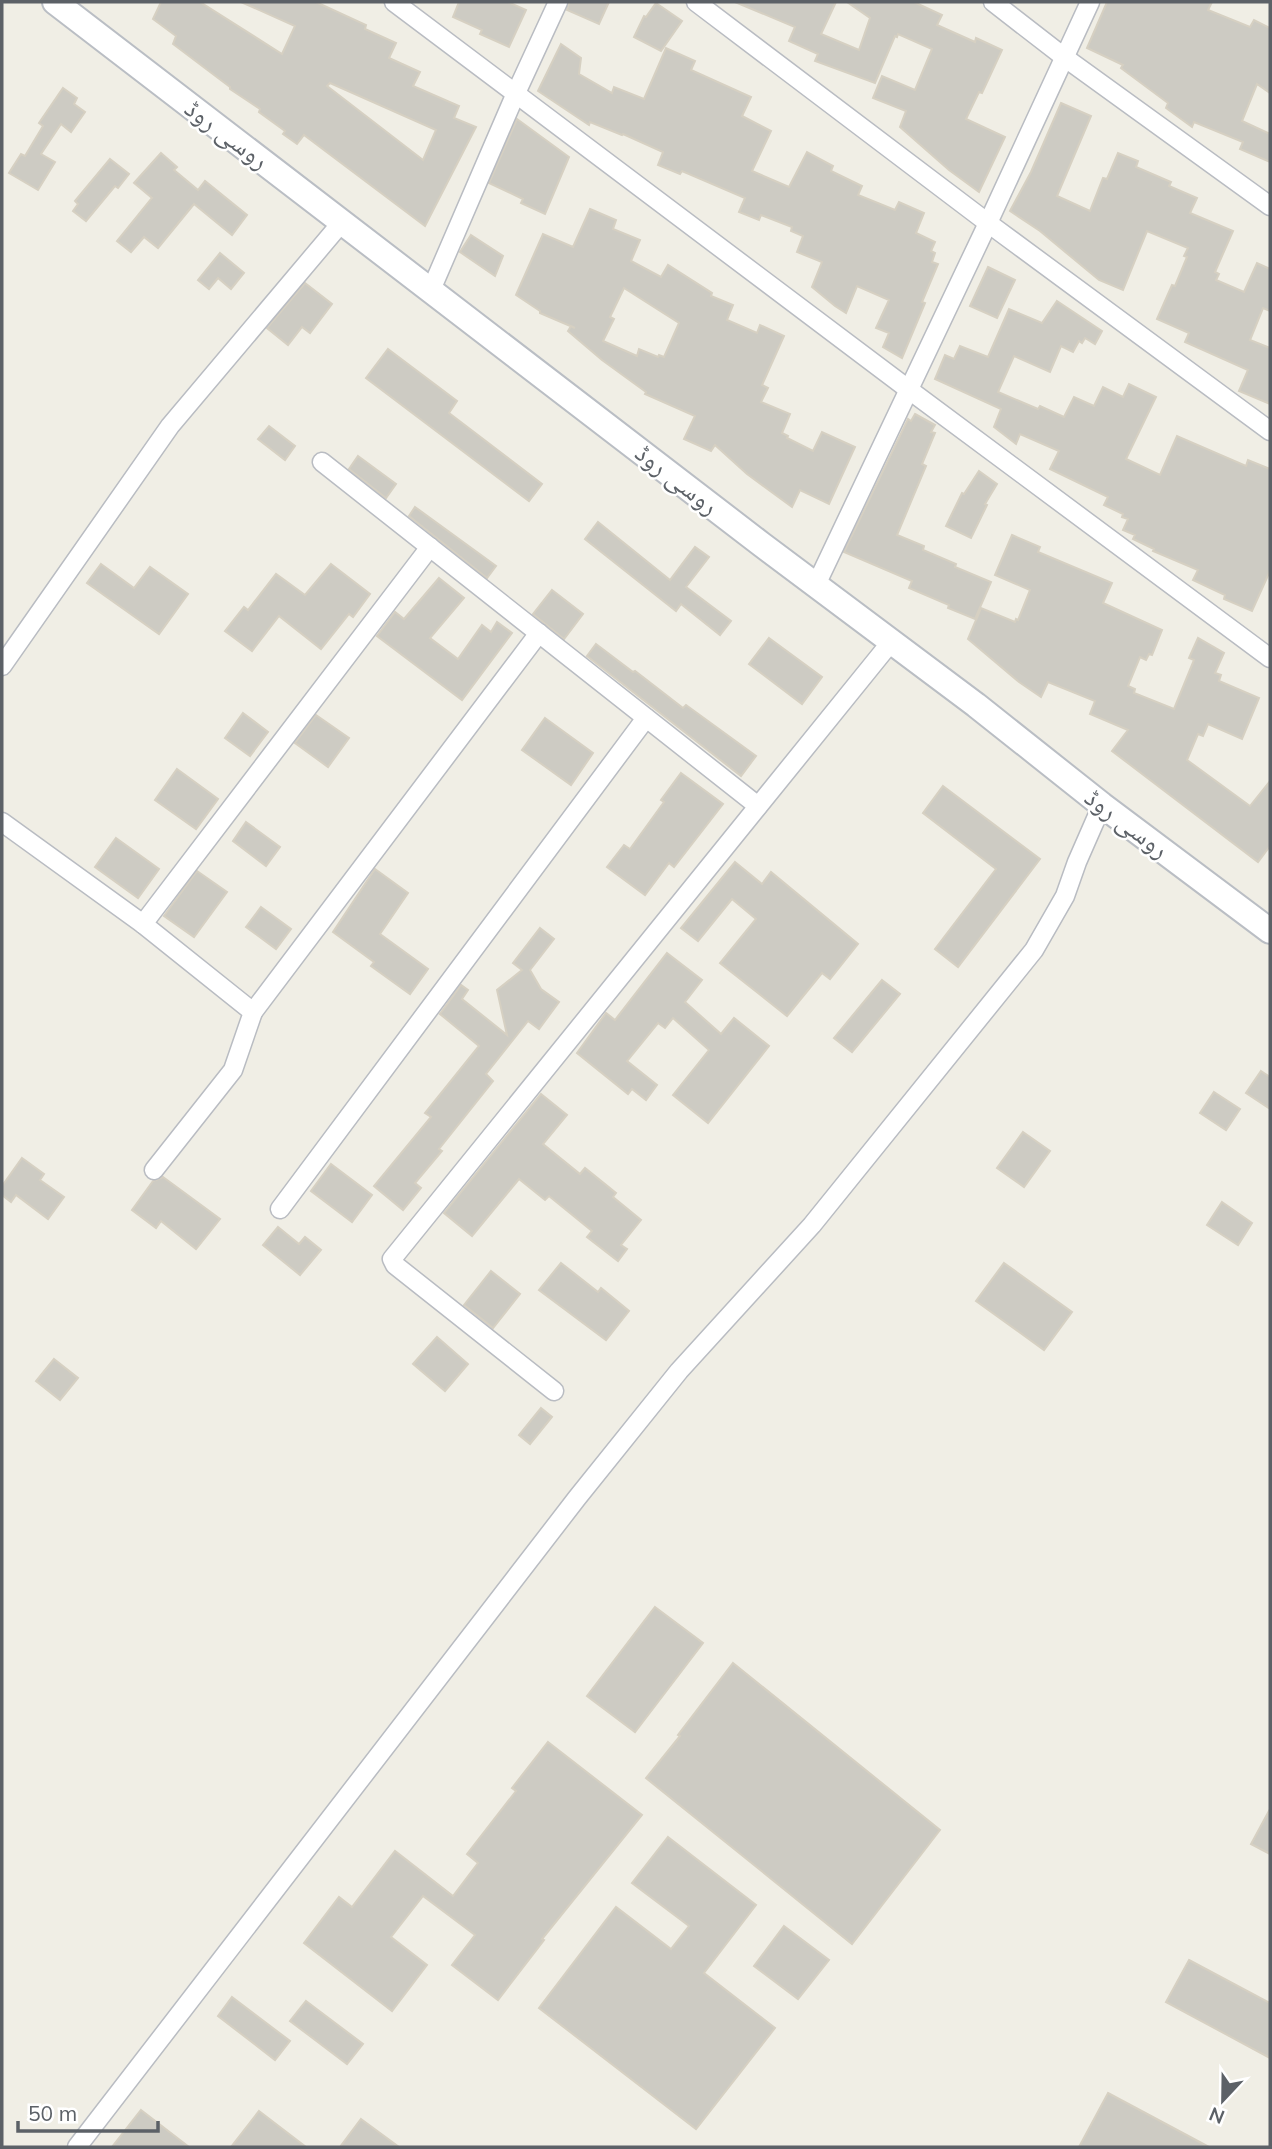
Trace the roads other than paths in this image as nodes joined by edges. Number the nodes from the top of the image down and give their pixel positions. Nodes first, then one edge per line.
1 (44, 2) edge
2 (55, 2) edge
3 (394, 2) edge
4 (558, 2) edge
5 (696, 2) edge
6 (993, 2) edge
7 (1090, 2) edge
8 (84, 26) junction
9 (1064, 57) junction
10 (516, 93) junction
11 (1270, 206) edge
12 (342, 222) junction
13 (988, 223) junction
14 (431, 290) junction
15 (908, 389) junction
16 (1270, 430) edge
17 (322, 462) dead end
18 (430, 547) junction
19 (816, 585) junction
20 (539, 633) junction
21 (891, 642) junction
22 (1270, 659) edge
23 (2, 666) edge
24 (646, 718) junction
25 (1102, 805) junction
26 (758, 806) junction
27 (2, 822) edge
28 (143, 924) junction
29 (1270, 931) edge
30 (253, 1012) junction
31 (154, 1170) dead end
32 (280, 1209) dead end
33 (554, 1391) dead end
34 (77, 2147) edge

1 - 8 main road, روسی روڈ
2 - 8 main road, روسی روڈ
3 - 10 street
4 - 10 street
5 - 13 street
6 - 9 street
7 - 9 street
8 - 12 main road, روسی روڈ
9 - 11 street
9 - 13 street
10 - 14 street
10 - 15 street
12 - 14 main road, روسی روڈ
12 - 23 street
13 - 15 street
13 - 16 street
14 - 19 main road, روسی روڈ
15 - 19 street
15 - 22 street
17 - 18 street
18 - 20 street
18 - 28 street
19 - 21 main road, روسی روڈ
20 - 24 street
20 - 30 street
21 - 25 main road, روسی روڈ
21 - 26 street
24 - 26 street
24 - 32 street
25 - 29 main road, روسی روڈ
25 - 34 street
26 - 33 street
27 - 28 street
28 - 30 street
30 - 31 street

